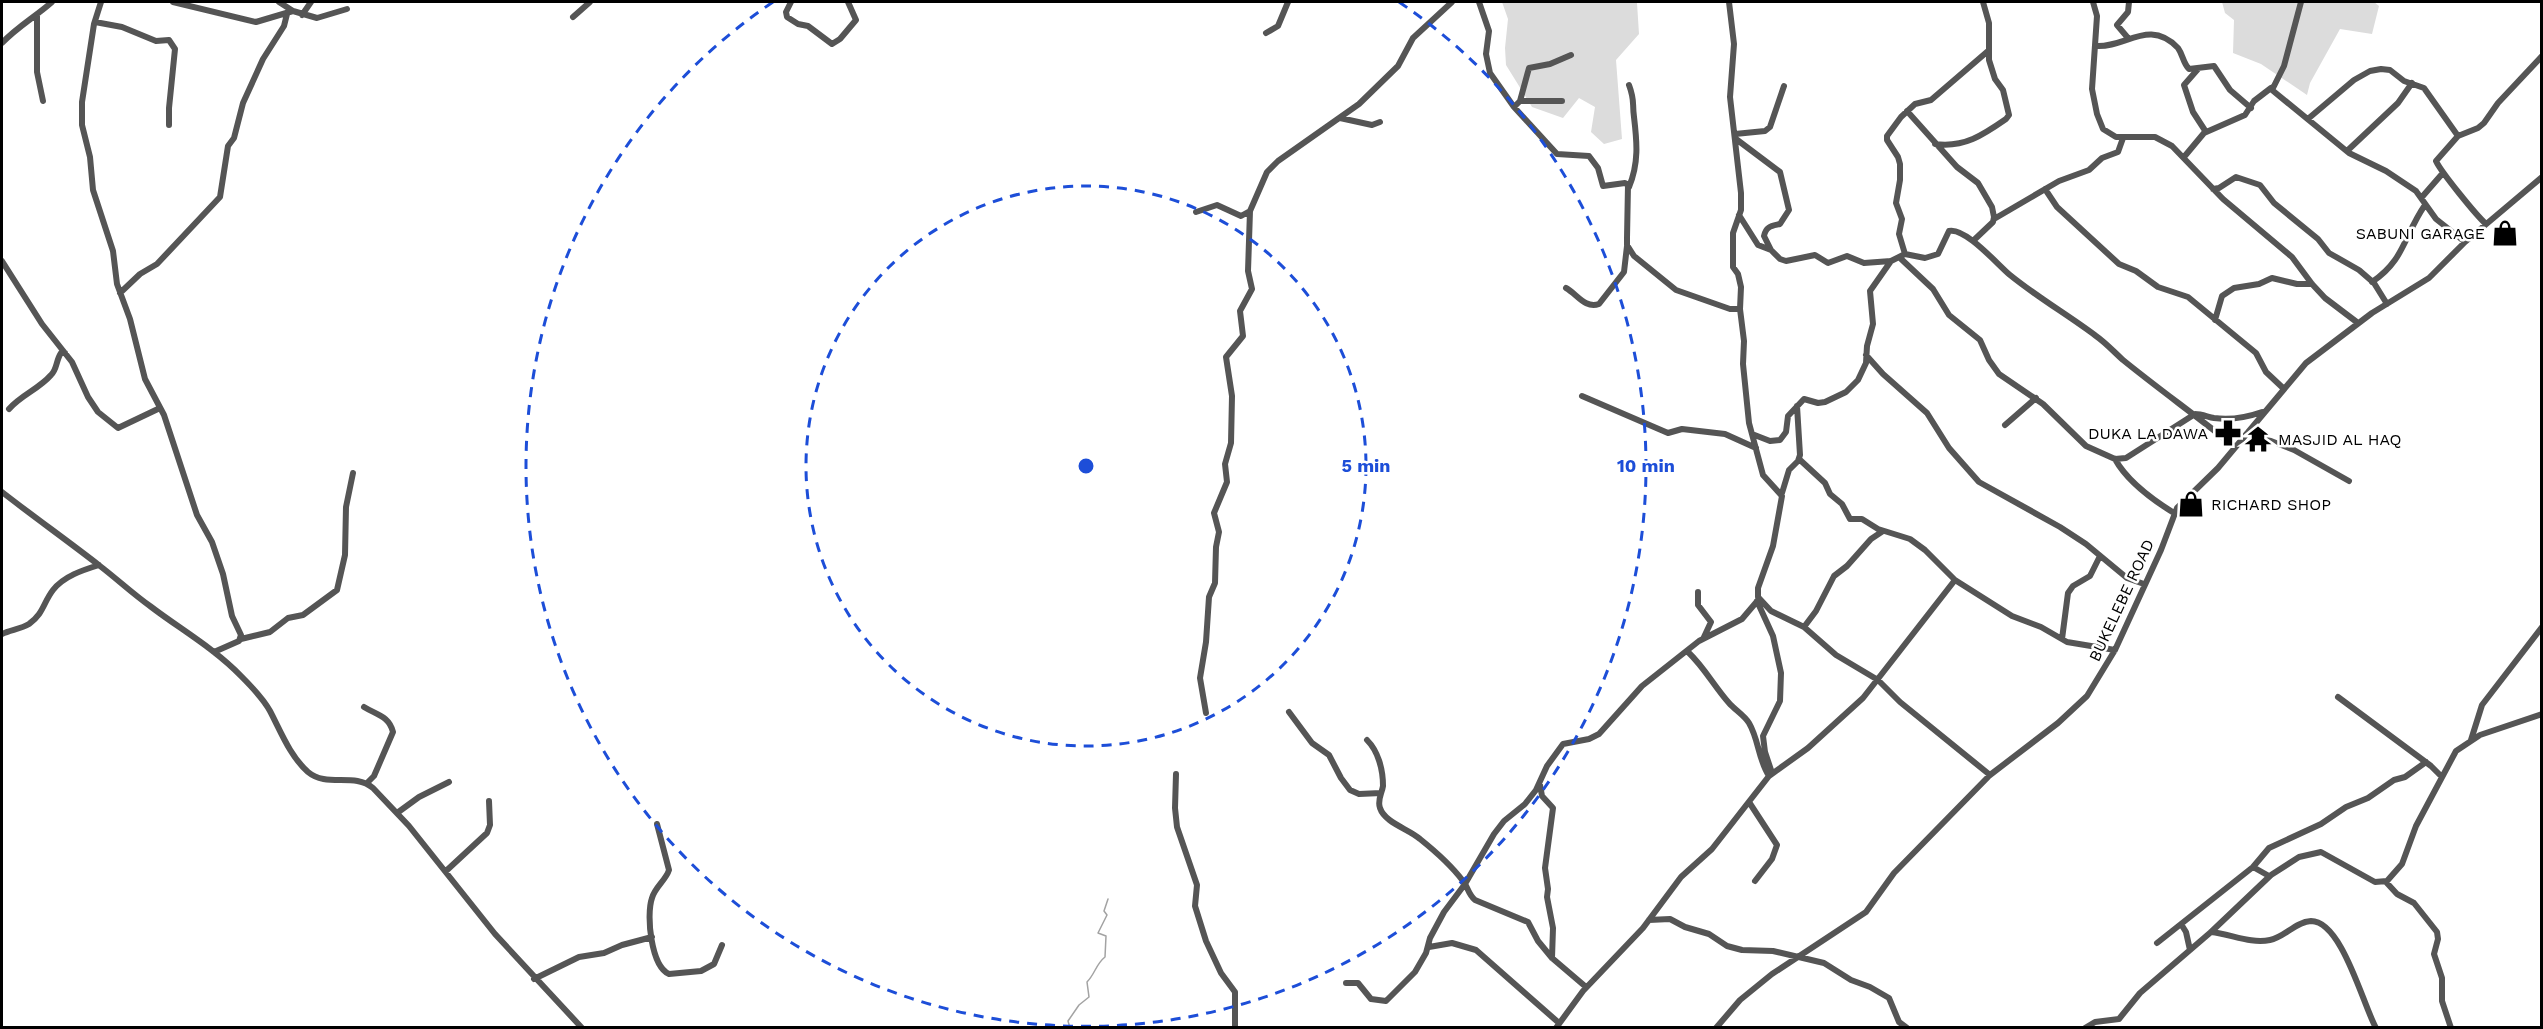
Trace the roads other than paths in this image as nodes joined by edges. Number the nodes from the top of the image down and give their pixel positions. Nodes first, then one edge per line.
1 (51, 2) edge
2 (101, 2) edge
3 (173, 2) edge
4 (279, 2) edge
5 (311, 2) edge
6 (590, 2) edge
7 (791, 2) edge
8 (848, 2) edge
9 (1288, 2) edge
10 (1452, 2) edge
11 (1479, 2) edge
12 (1729, 2) edge
13 (1983, 2) edge
14 (2093, 2) edge
15 (2129, 2) edge
16 (2301, 2) edge
17 (347, 9) dead end
18 (290, 12) junction
19 (37, 15) junction
20 (302, 15) junction
21 (573, 17) dead end
22 (95, 22) junction
23 (1266, 33) dead end
24 (2128, 38) junction
25 (2, 43) edge
26 (2096, 46) junction
27 (1988, 51) junction
28 (1571, 55) dead end
29 (2541, 56) edge
30 (2199, 69) junction
31 (2412, 83) junction
32 (1629, 85) dead end
33 (1784, 86) dead end
34 (2271, 88) junction
35 (43, 101) dead end
36 (1521, 101) junction
37 (1562, 101) dead end
38 (1514, 107) junction
39 (2251, 108) junction
40 (1907, 111) junction
41 (1340, 118) junction
42 (2308, 118) junction
43 (1380, 122) dead end
44 (169, 125) dead end
45 (2206, 132) junction
46 (2458, 135) junction
47 (1735, 137) junction
48 (2123, 138) junction
49 (1935, 144) junction
50 (2347, 152) junction
51 (2184, 157) junction
52 (2442, 174) junction
53 (2541, 177) edge
54 (1629, 187) junction
55 (2045, 189) junction
56 (2213, 189) junction
57 (2422, 197) junction
58 (2425, 205) junction
59 (1250, 211) junction
60 (1196, 212) dead end
61 (1739, 215) junction
62 (1994, 219) junction
63 (2486, 224) junction
64 (1974, 240) junction
65 (2465, 242) junction
66 (1628, 245) junction
67 (1771, 250) junction
68 (1902, 255) junction
69 (2, 261) edge
70 (1891, 261) junction
71 (2372, 282) junction
72 (2312, 284) junction
73 (1566, 288) dead end
74 (120, 293) junction
75 (2387, 304) junction
76 (1740, 309) junction
77 (2215, 320) junction
78 (2358, 323) junction
79 (65, 353) junction
80 (1866, 355) junction
81 (2283, 387) junction
82 (1582, 396) dead end
83 (2036, 398) junction
84 (1797, 406) junction
85 (160, 408) junction
86 (9, 409) dead end
87 (2264, 412) junction
88 (2195, 414) junction
89 (2005, 425) dead end
90 (2248, 432) junction
91 (1752, 434) junction
92 (2235, 447) junction
93 (1756, 448) junction
94 (1799, 459) junction
95 (2115, 459) junction
96 (353, 474) dead end
97 (2349, 481) dead end
98 (2, 492) edge
99 (1782, 493) junction
100 (2174, 513) junction
101 (1883, 531) junction
102 (2100, 556) junction
103 (99, 565) junction
104 (1955, 580) junction
105 (2144, 584) junction
106 (1698, 592) dead end
107 (1758, 600) junction
108 (1804, 627) junction
109 (2541, 627) edge
110 (2, 634) edge
111 (1704, 638) junction
112 (241, 639) junction
113 (2062, 639) junction
114 (2115, 650) junction
115 (214, 652) junction
116 (1688, 652) junction
117 (1878, 681) junction
118 (2338, 697) dead end
119 (364, 707) dead end
120 (1289, 712) dead end
121 (1206, 713) dead end
122 (2541, 714) edge
123 (1367, 740) dead end
124 (2471, 740) junction
125 (2426, 762) junction
126 (1176, 774) dead end
127 (1771, 774) junction
128 (1990, 775) junction
129 (2441, 776) junction
130 (449, 782) dead end
131 (1540, 784) junction
132 (370, 786) junction
133 (1381, 793) junction
134 (489, 801) dead end
135 (1749, 802) junction
136 (397, 813) junction
137 (657, 824) dead end
138 (2253, 867) junction
139 (446, 871) junction
140 (2269, 876) junction
141 (1755, 881) dead end
142 (2386, 882) junction
143 (1465, 884) junction
144 (1649, 920) junction
145 (2181, 924) junction
146 (2211, 932) junction
147 (652, 937) junction
148 (2157, 943) dead end
149 (722, 945) dead end
150 (1429, 947) junction
151 (2190, 950) junction
152 (1799, 956) junction
153 (1552, 958) junction
154 (534, 979) junction
155 (1346, 983) dead end
156 (1586, 987) junction
157 (1558, 1025) edge
158 (582, 1028) edge
159 (1235, 1028) edge
160 (1716, 1028) edge
161 (1907, 1028) edge
162 (2085, 1028) edge
163 (2376, 1028) edge
164 (2451, 1028) edge

1 - 19 street
2 - 22 street
3 - 18 street
4 - 18 street
5 - 20 street
6 - 21 street
7 - 8 street
9 - 23 street
10 - 41 street
11 - 38 street
12 - 47 street
13 - 27 street
14 - 26 street
15 - 24 street
16 - 34 street
17 - 20 street
18 - 20 street
18 - 74 street
19 - 25 street
19 - 35 street
22 - 44 street
22 - 74 street
24 - 26 street
24 - 30 street
26 - 48 street
27 - 40 street
27 - 49 street
28 - 36 street
29 - 46 street
30 - 39 street
30 - 45 street
31 - 42 street
31 - 46 street
31 - 50 street
32 - 54 street
33 - 47 street
34 - 39 street
34 - 42 street
36 - 37 street
36 - 38 street
38 - 54 street
39 - 45 street
40 - 49 street
40 - 68 street
41 - 43 street
41 - 59 street
42 - 50 street
45 - 51 street
46 - 52 street
47 - 61 street
47 - 67 street
48 - 51 street
48 - 55 street
49 - 62 street
50 - 57 street
51 - 56 street
52 - 57 street
52 - 63 street
53 - 63 street, BUKELEBE ROAD
54 - 66 street
55 - 62 street
55 - 77 street
56 - 71 street
56 - 72 street
57 - 58 street
58 - 65 street
58 - 71 street
59 - 60 street
59 - 121 street
61 - 67 street
61 - 76 street
62 - 64 street
63 - 65 street, BUKELEBE ROAD
64 - 68 street
64 - 88 street
65 - 75 street, BUKELEBE ROAD
66 - 73 street
66 - 76 street
67 - 70 street
68 - 70 street
68 - 83 street
69 - 79 street
70 - 80 street
71 - 75 street
72 - 77 street
72 - 78 street
74 - 85 street
75 - 78 street, BUKELEBE ROAD
76 - 91 street
77 - 81 street
78 - 81 street, BUKELEBE ROAD
79 - 85 street
79 - 86 street
80 - 84 street
80 - 102 street
81 - 87 street, BUKELEBE ROAD
82 - 93 street
83 - 89 street
83 - 95 street
84 - 91 street
84 - 94 street
85 - 112 street
87 - 88 street
87 - 90 street, BUKELEBE ROAD
88 - 92 street
88 - 95 street
90 - 92 street, BUKELEBE ROAD
90 - 97 street
91 - 93 street
92 - 100 street, BUKELEBE ROAD
93 - 99 street
94 - 99 street
94 - 101 street
95 - 100 street
96 - 112 street
98 - 103 street
99 - 107 street
100 - 105 street, BUKELEBE ROAD
101 - 104 street
101 - 108 street
102 - 105 street
102 - 113 street
103 - 110 street
103 - 115 street
104 - 113 street
104 - 117 street
105 - 114 street, BUKELEBE ROAD
106 - 111 street
107 - 108 street
107 - 111 street
107 - 127 street
108 - 117 street
109 - 124 street
111 - 116 street
112 - 115 street
113 - 114 street
114 - 128 street, BUKELEBE ROAD
115 - 132 street
116 - 127 street
116 - 131 street
117 - 127 street
117 - 128 street
118 - 125 street
119 - 132 street
120 - 133 street
122 - 124 street
123 - 133 street
124 - 129 street
125 - 129 street
125 - 138 street
126 - 159 street
127 - 135 street
128 - 152 street, BUKELEBE ROAD
129 - 142 street
130 - 136 street
131 - 143 street
131 - 153 street
132 - 136 street
133 - 143 street
134 - 139 street
135 - 141 street
135 - 144 street
136 - 139 street
137 - 147 street
138 - 140 street
138 - 145 street
139 - 154 street
140 - 142 street
140 - 146 street
142 - 164 street
143 - 150 street
143 - 153 street
144 - 152 street
144 - 156 street
145 - 148 street
145 - 151 street
146 - 151 street
146 - 163 street
147 - 149 street
147 - 154 street
150 - 155 street
150 - 157 street
151 - 162 street
152 - 160 street, BUKELEBE ROAD
152 - 161 street
153 - 156 street
154 - 158 street
156 - 157 street

